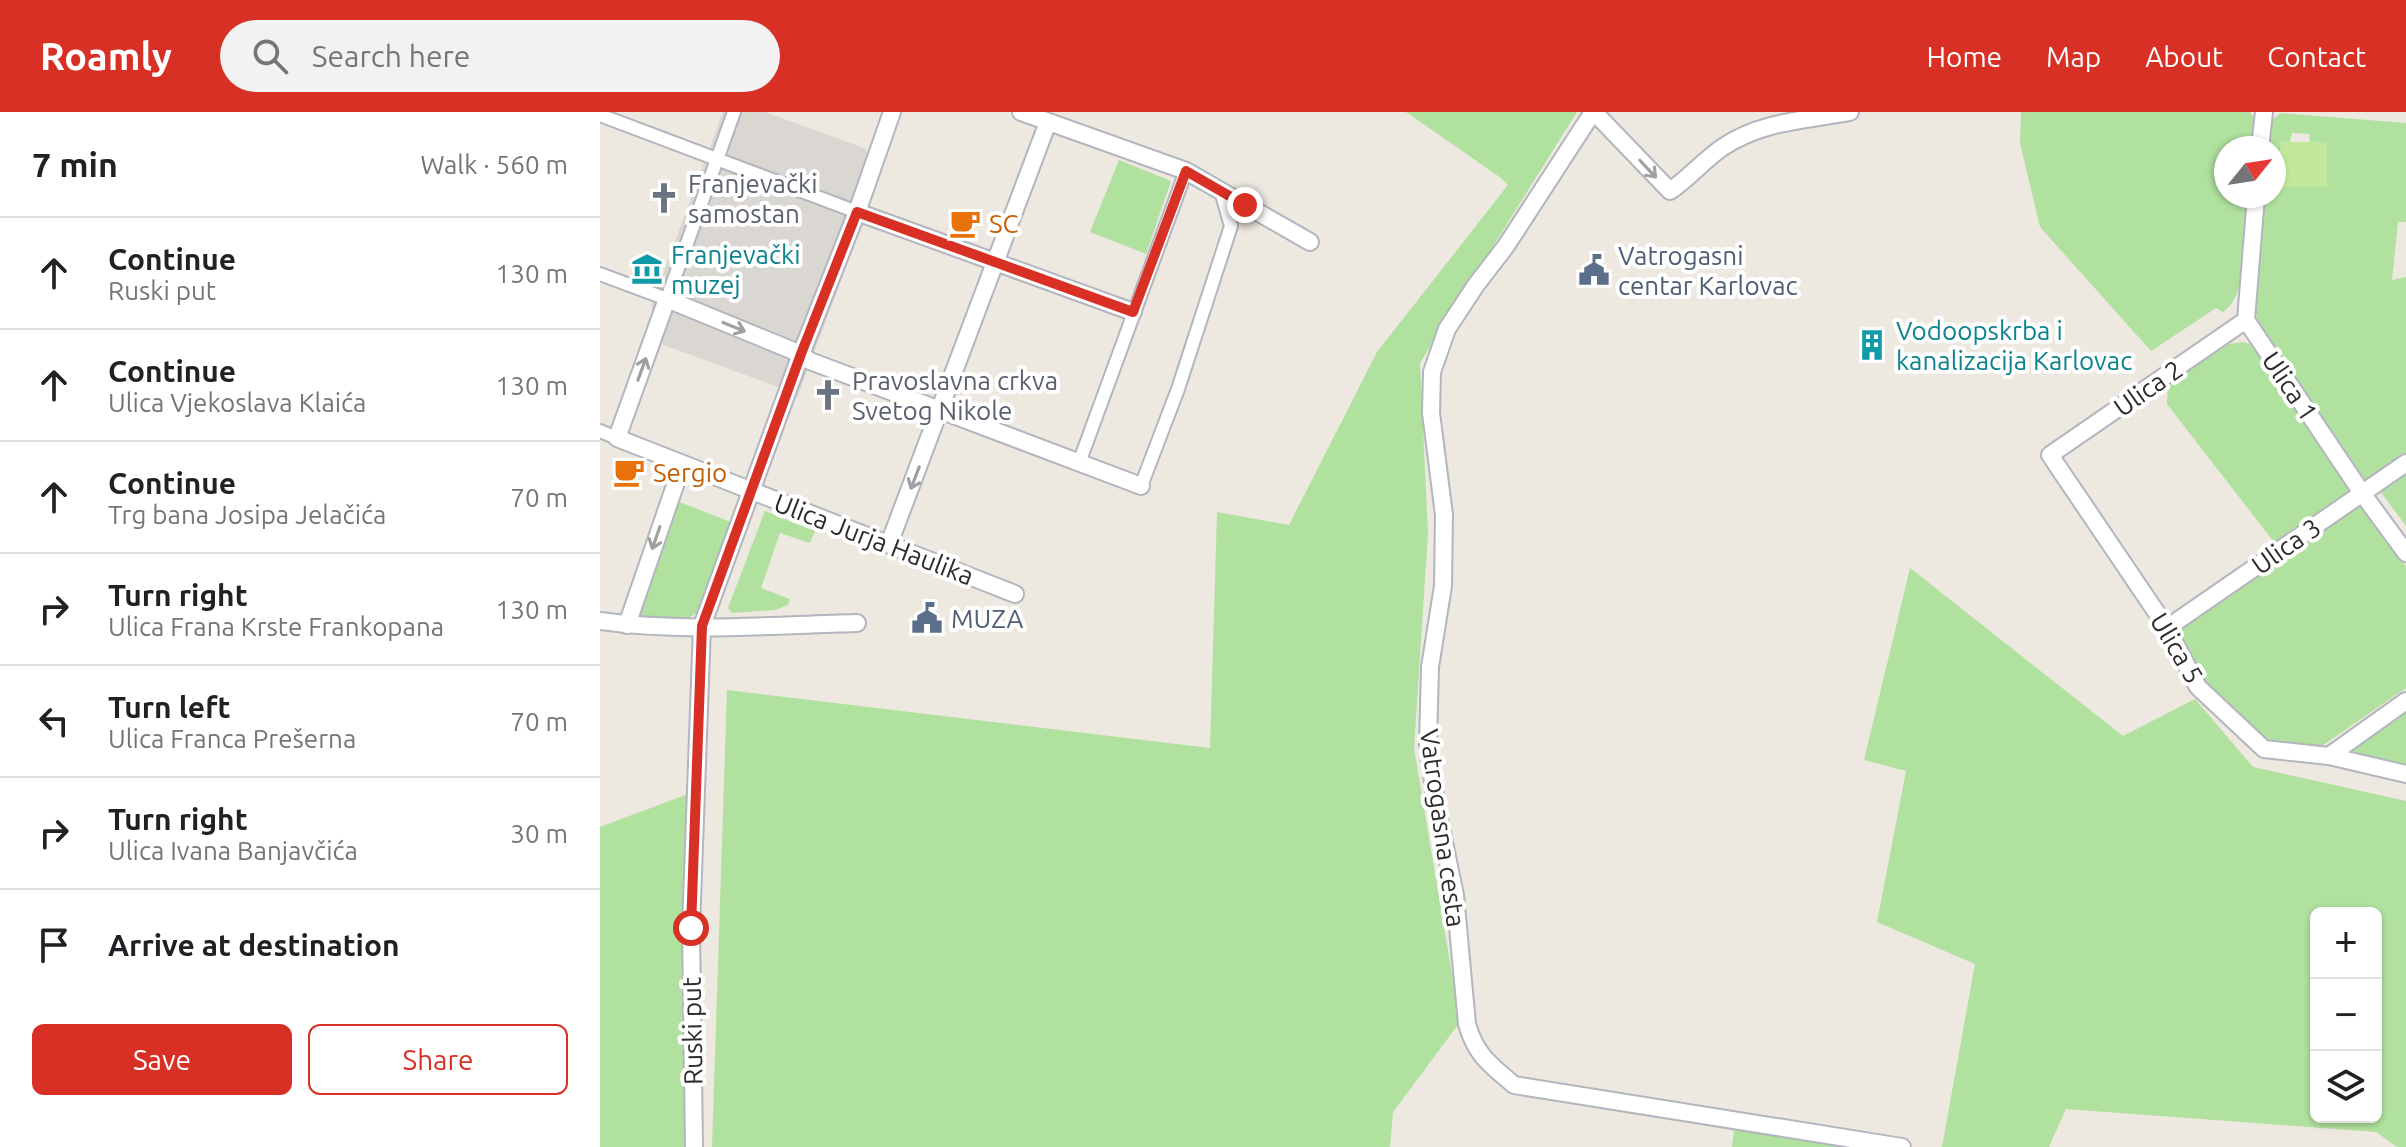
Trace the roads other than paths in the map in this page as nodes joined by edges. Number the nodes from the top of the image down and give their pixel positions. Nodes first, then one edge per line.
1 (734, 112) edge
2 (892, 112) edge
3 (1021, 112) edge
4 (1594, 112) edge
5 (1850, 112) edge
6 (2264, 112) edge
7 (600, 115) edge
8 (1798, 115) edge
9 (1048, 122) junction
10 (2261, 136) edge
11 (716, 159) junction
12 (1186, 171) junction
13 (1221, 191) junction
14 (2255, 208) edge
15 (857, 212) junction
16 (1310, 242) dead end
17 (996, 264) junction
18 (600, 274) edge
19 (667, 299) junction
20 (1133, 312) junction
21 (2246, 320) junction
22 (801, 354) junction
23 (940, 411) junction
24 (600, 431) edge
25 (617, 438) junction
26 (2050, 455) joint
27 (1079, 463) junction
28 (2406, 463) edge
29 (682, 465) junction
30 (1141, 486) joint
31 (751, 490) junction
32 (2362, 493) junction
33 (889, 544) junction
34 (2406, 553) edge
35 (1015, 594) dead end
36 (600, 621) edge
37 (857, 623) dead end
38 (627, 625) junction
39 (702, 626) junction
40 (2167, 628) junction
41 (2406, 701) edge
42 (2329, 756) junction
43 (2406, 774) edge
44 (694, 1147) edge
45 (1902, 1147) edge

1 - 11 street
2 - 15 street, Ruski put
3 - 9 street
4 -> 8 street
4 - 45 street, Vatrogasna cesta
5 - 8 street
6 - 10 street
7 - 11 street
9 - 12 street
9 - 17 street
11 - 15 street
11 - 19 street
12 - 13 street
12 - 20 street
13 - 16 street
13 - 30 street
14 - 21 street
15 - 17 street
15 - 22 street, Ruski put
17 - 20 street
17 - 23 street
18 - 19 street
19 -> 22 street
25 -> 19 street
20 - 27 street
21 - 26 street, Ulica 2
21 - 32 street, Ulica 1
22 - 23 street
22 - 31 street, Ruski put
23 - 27 street
23 -> 33 street
24 - 25 street, Ulica Jurja Haulika
25 - 29 street, Ulica Jurja Haulika
26 - 40 street, Ulica 5
27 - 30 street
28 - 32 street, Ulica 3
29 - 31 street, Ulica Jurja Haulika
29 -> 38 street
31 - 33 street, Ulica Jurja Haulika
31 - 39 street, Ruski put
32 - 34 street, Ulica 1
32 - 40 street, Ulica 3
33 - 35 street, Ulica Jurja Haulika
36 - 38 street
37 - 39 street
38 - 39 street
39 - 44 street, Ruski put
40 - 42 street, Ulica 5
41 - 42 street
42 - 43 street, Ulica 5

